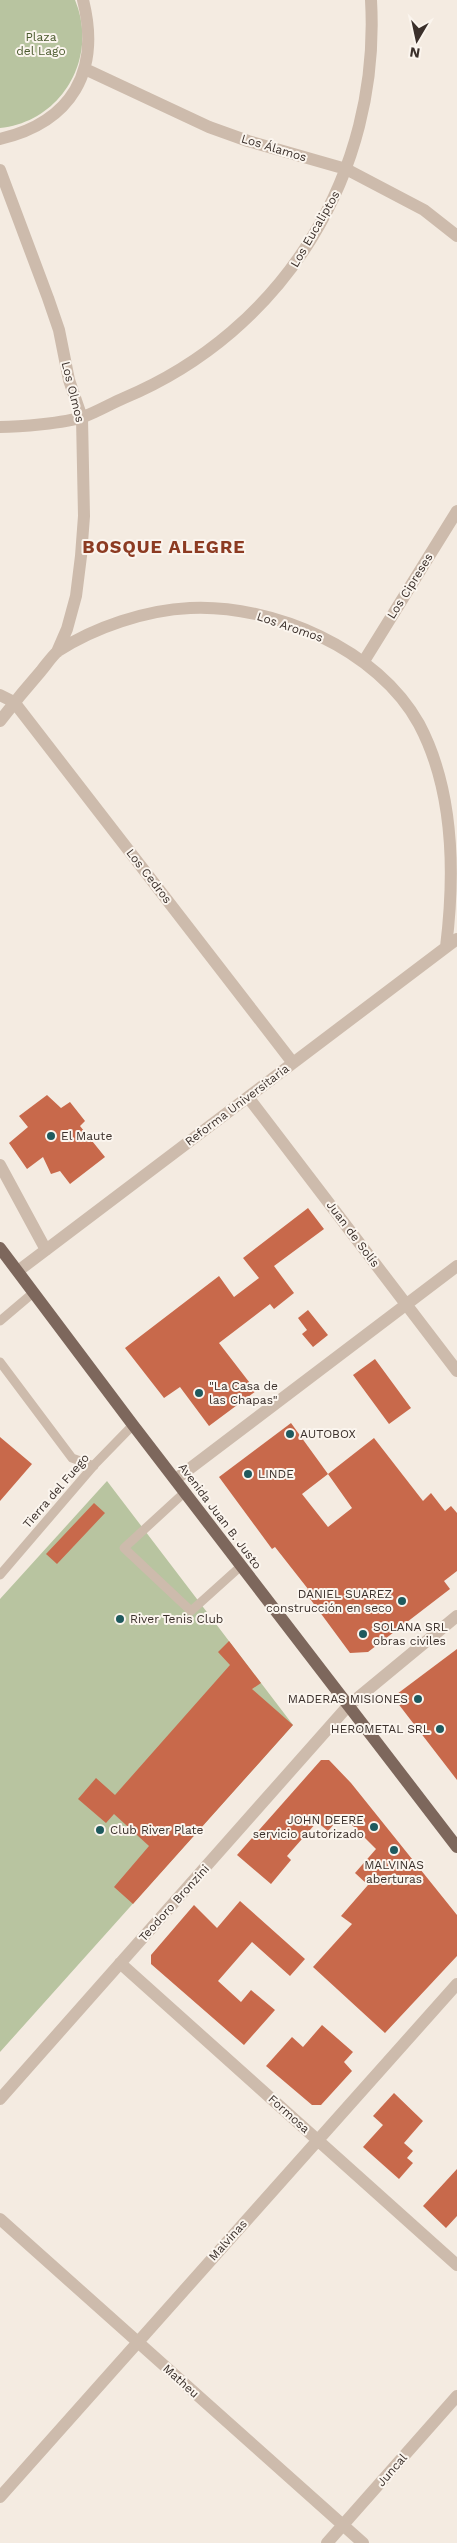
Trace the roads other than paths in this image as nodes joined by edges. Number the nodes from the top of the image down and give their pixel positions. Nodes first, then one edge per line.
1 (83, 0) edge
2 (371, 0) edge
3 (85, 69) junction
4 (0, 139) edge
5 (346, 169) junction
6 (0, 170) edge
7 (457, 236) edge
8 (82, 418) junction
9 (0, 427) edge
10 (457, 511) edge
11 (57, 652) junction
12 (364, 661) junction
13 (0, 695) edge
14 (14, 702) junction
15 (0, 721) edge
16 (457, 938) edge
17 (446, 947) junction
18 (293, 1063) junction
19 (248, 1097) junction
20 (0, 1165) edge
21 (0, 1248) edge
22 (46, 1250) junction
23 (457, 1266) edge
24 (18, 1271) junction
25 (33, 1293) junction
26 (406, 1304) junction
27 (0, 1321) edge
28 (0, 1362) edge
29 (457, 1371) edge
30 (133, 1425) junction
31 (94, 1466) junction
32 (176, 1479) junction
33 (185, 1492) junction
34 (241, 1566) junction
35 (0, 1575) edge
36 (457, 1616) edge
37 (348, 1706) junction
38 (457, 1847) edge
39 (120, 1964) junction
40 (457, 1984) edge
41 (0, 2099) edge
42 (317, 2140) junction
43 (0, 2219) edge
44 (457, 2265) edge
45 (137, 2342) junction
46 (457, 2396) edge
47 (0, 2497) edge
48 (343, 2525) junction
49 (327, 2543) edge
50 (363, 2543) edge

1 - 3 street
2 - 5 street, Los Eucaliptos
3 - 4 street
3 - 5 street, Los Álamos
5 - 7 street, Los Álamos
5 - 8 street, Los Eucaliptos
6 - 8 street, Los Olmos
8 - 9 street, Los Eucaliptos
8 - 11 street, Los Olmos
10 - 12 street, Los Cipreses
11 - 12 street, Los Aromos
11 - 14 street, Los Aromos
12 - 17 street, Los Aromos
13 - 14 street, Los Cedros
14 - 15 street, Los Aromos
14 - 18 street, Los Cedros
16 - 17 street, Reforma Universitaria
17 - 18 street, Reforma Universitaria
18 - 19 street, Reforma Universitaria
19 - 22 street, Reforma Universitaria
19 - 26 street, Juan de Solís
20 - 22 street
21 - 24 main road, Avenida Juan B. Justo
22 - 24 street, Reforma Universitaria
23 - 26 street
24 - 25 main road, Avenida Juan B. Justo
25 - 27 lane
25 - 30 main road, Avenida Juan B. Justo
26 - 29 street, Juan de Solís
26 - 32 street
28 - 31 lane
30 - 31 lane, Tierra del Fuego
30 - 32 main road, Avenida Juan B. Justo
31 - 35 lane, Tierra del Fuego
32 - 33 main road, Avenida Juan B. Justo
33 - 34 main road, Avenida Juan B. Justo
33 - 34 lane
34 - 37 main road, Avenida Juan B. Justo
36 - 37 street, Teodoro Bronzini
37 - 38 main road, Avenida Juan B. Justo
37 - 39 street, Teodoro Bronzini
39 - 41 street, Teodoro Bronzini
39 - 42 street, Formosa
40 - 42 street, Malvinas
42 - 44 street, Formosa
42 - 45 street, Malvinas
43 - 45 street, Matheu
45 - 47 street, Malvinas
45 - 48 street, Matheu
46 - 48 street, Juncal
48 - 49 street, Juncal
48 - 50 street, Matheu

